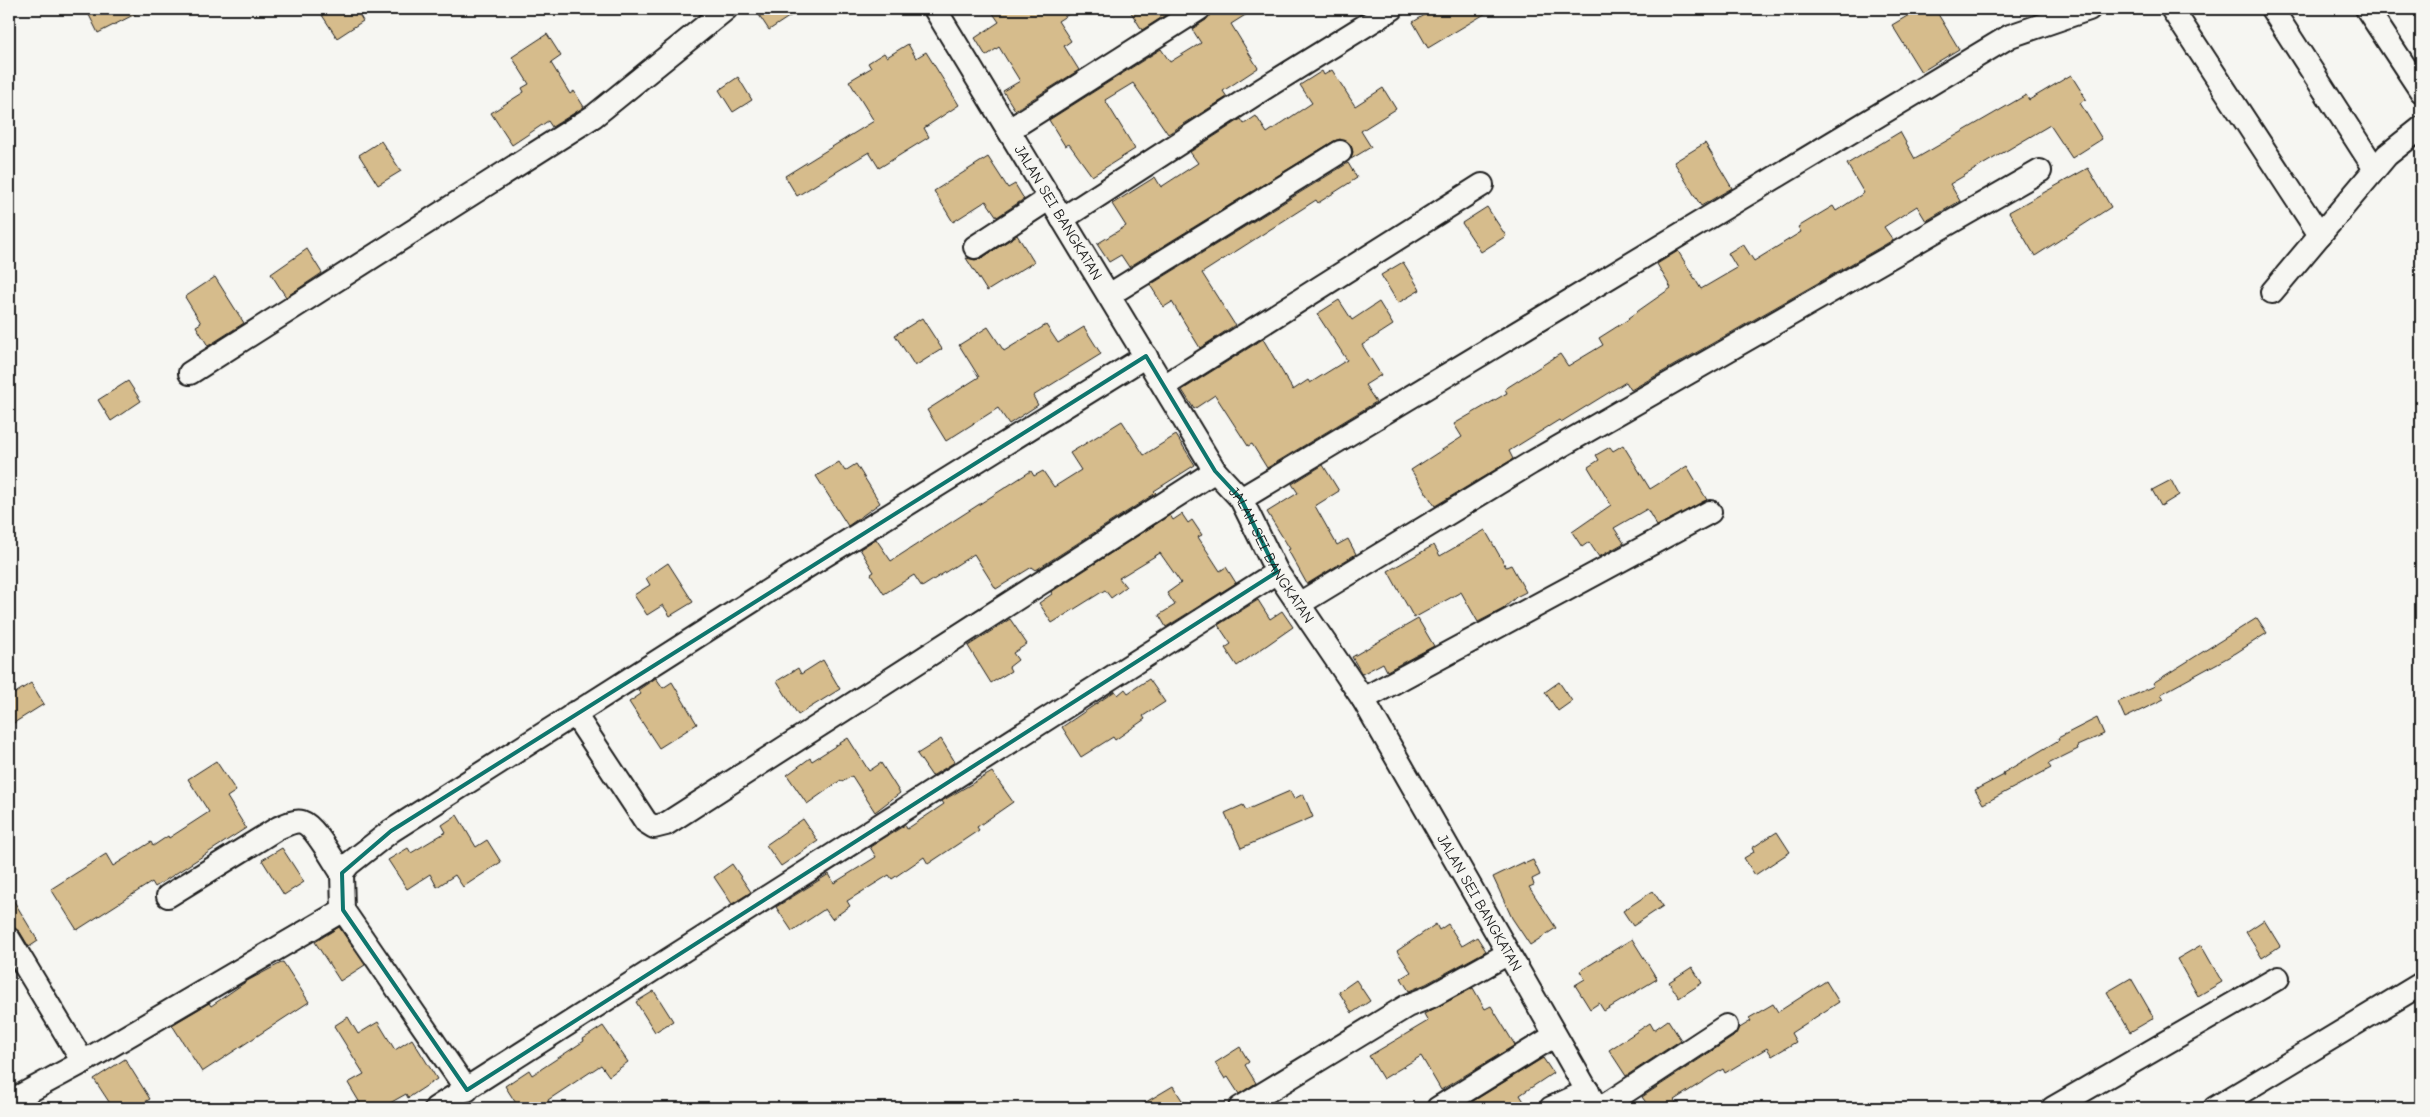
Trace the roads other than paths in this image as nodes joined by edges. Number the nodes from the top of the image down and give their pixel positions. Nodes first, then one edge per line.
1 (726, 9) edge
2 (935, 9) edge
3 (1199, 9) edge
4 (1392, 9) edge
5 (2089, 9) edge
6 (2172, 9) edge
7 (2272, 9) edge
8 (2367, 9) edge
9 (2421, 91) edge
10 (2421, 128) edge
11 (1008, 130) junction
12 (1340, 152) dead end
13 (2375, 169) junction
14 (2040, 171) dead end
15 (1482, 185) dead end
16 (1050, 198) junction
17 (1062, 219) junction
18 (2320, 234) junction
19 (975, 247) dead end
20 (2272, 292) dead end
21 (1109, 296) junction
22 (1146, 356) junction
23 (190, 373) dead end
24 (1164, 386) junction
25 (1214, 471) junction
26 (1241, 499) junction
27 (1710, 512) dead end
28 (1277, 572) junction
29 (1298, 604) junction
30 (1363, 699) junction
31 (574, 713) junction
32 (342, 873) junction
33 (168, 896) dead end
34 (343, 910) junction
35 (9, 939) edge
36 (1507, 954) junction
37 (2278, 978) dead end
38 (2421, 984) edge
39 (1726, 1026) dead end
40 (1554, 1036) junction
41 (83, 1062) junction
42 (467, 1090) junction
43 (9, 1102) edge
44 (1595, 1102) edge
45 (436, 1108) edge
46 (1240, 1108) edge
47 (1438, 1108) edge
48 (1551, 1108) edge
49 (2053, 1108) edge
50 (2215, 1108) edge

1 - 23 street
2 - 11 street, JALAN SEI BANGKATAN
3 - 11 street
4 - 17 street
5 - 26 street
6 - 18 street
7 - 13 street
8 - 9 street
10 - 13 street
11 - 16 street, JALAN SEI BANGKATAN
12 - 21 street
13 - 18 street
14 - 29 street
15 - 24 street
16 - 17 street, JALAN SEI BANGKATAN
16 - 19 street
17 - 21 street, JALAN SEI BANGKATAN
18 - 20 street
21 - 22 street, JALAN SEI BANGKATAN
22 - 24 street, JALAN SEI BANGKATAN
22 - 31 street
24 - 25 street, JALAN SEI BANGKATAN
25 - 26 street, JALAN SEI BANGKATAN
25 - 31 street
26 - 28 street, JALAN SEI BANGKATAN
27 - 30 street
28 - 29 street, JALAN SEI BANGKATAN
28 - 42 street
29 - 30 street, JALAN SEI BANGKATAN
30 - 36 street, JALAN SEI BANGKATAN
31 - 32 street
32 - 33 street
32 - 34 street
34 - 41 street
34 - 42 street
35 - 41 street
36 - 40 street, JALAN SEI BANGKATAN
36 - 46 street
37 - 49 street
38 - 50 street
39 - 44 street
40 - 44 street, JALAN SEI BANGKATAN
40 - 47 street
41 - 43 street
42 - 45 street
44 - 48 street

